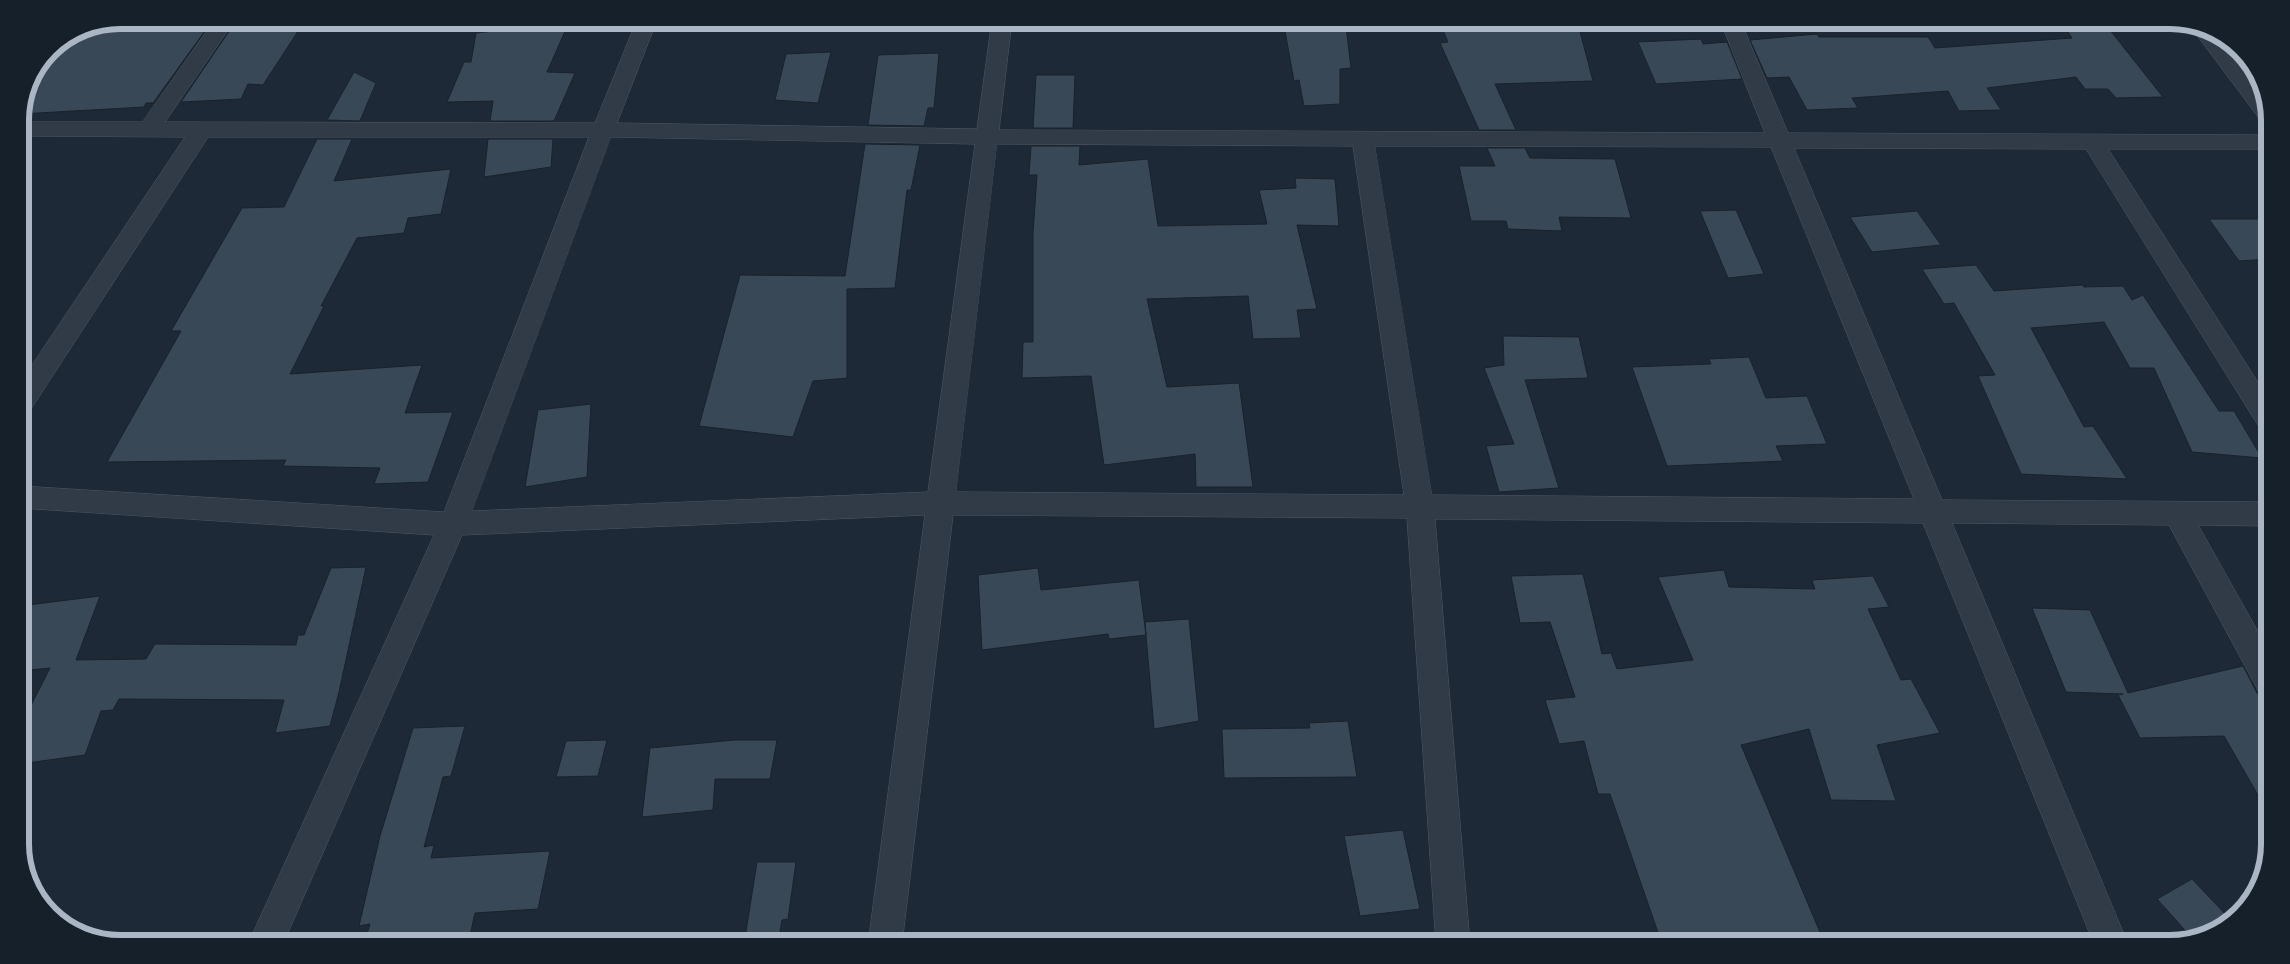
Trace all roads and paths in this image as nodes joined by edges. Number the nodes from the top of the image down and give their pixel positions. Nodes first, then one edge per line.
1 (219, 29) edge
2 (644, 29) edge
3 (1001, 29) edge
4 (1734, 29) edge
5 (2209, 38) edge
6 (2259, 103) edge
7 (29, 129) edge
8 (148, 130) junction
9 (201, 130) junction
10 (603, 130) junction
11 (988, 136) junction
12 (1362, 138) junction
13 (1779, 140) junction
14 (2092, 141) junction
15 (2261, 142) edge
16 (29, 391) edge
17 (2261, 409) edge
18 (29, 499) edge
19 (942, 502) junction
20 (1420, 507) junction
21 (1934, 511) junction
22 (2177, 513) junction
23 (2261, 514) edge
24 (453, 524) junction
25 (2261, 666) edge
26 (269, 935) edge
27 (886, 935) edge
28 (1452, 935) edge
29 (2107, 935) edge

1 - 8 street
2 - 10 street
3 - 11 street
4 - 13 street
5 - 6 street
7 - 8 street
8 - 9 street
9 - 10 street
9 - 16 street
10 - 11 street
10 - 24 street
11 - 12 street
11 - 19 street
12 - 13 street
12 - 20 street
13 - 14 street
13 - 21 street
14 - 15 street
14 - 17 street
18 - 24 street
19 - 20 street
19 - 24 street
19 - 27 street
20 - 21 street
20 - 28 street
21 - 22 street
21 - 29 street
22 - 23 street
22 - 25 street
24 - 26 street

